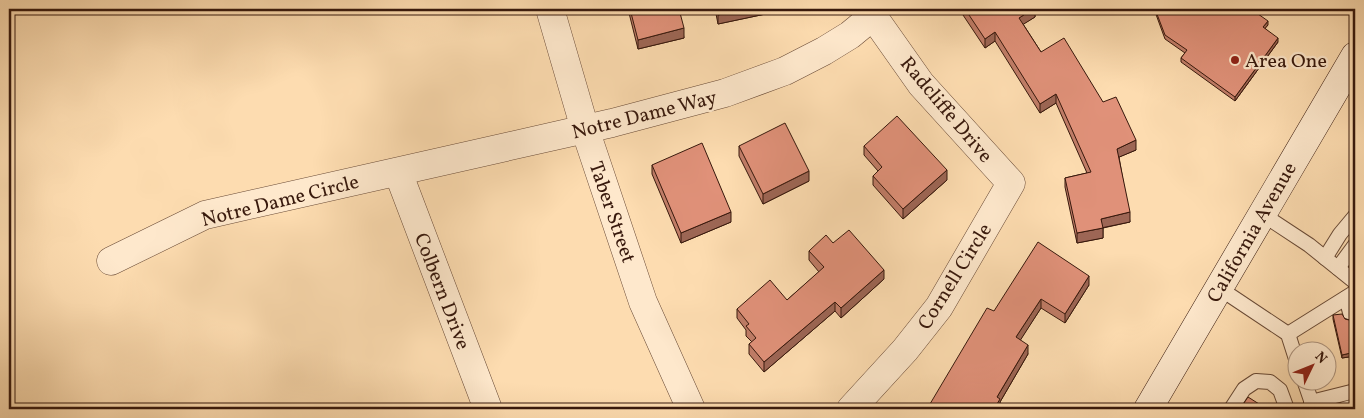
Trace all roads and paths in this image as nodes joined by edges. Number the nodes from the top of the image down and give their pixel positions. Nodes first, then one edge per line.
1 (550, 9) edge
2 (872, 12) edge
3 (1355, 56) edge
4 (585, 130) junction
5 (398, 172) junction
6 (1010, 183) joint
7 (1262, 214) junction
8 (1355, 216) edge
9 (1355, 245) edge
10 (1325, 258) junction
11 (111, 261) dead end
12 (1338, 268) junction
13 (1354, 277) edge
14 (1219, 288) junction
15 (1350, 295) edge
16 (1351, 316) dead end
17 (1288, 334) junction
18 (1290, 340) edge
19 (1307, 390) edge
20 (1355, 391) edge
21 (1313, 406) edge
22 (1355, 406) edge
23 (488, 409) edge
24 (691, 409) edge
25 (852, 409) edge
26 (1148, 409) edge
27 (1231, 409) edge
28 (1287, 409) edge
29 (1344, 409) edge

1 - 4 street, Taber Street
2 - 4 street, Notre Dame Way
2 - 6 street, Radcliffe Drive
3 - 7 street, California Avenue
4 - 5 street, Notre Dame Way
4 - 24 street, Taber Street
5 - 11 street, Notre Dame Circle
5 - 23 street, Colbern Drive
6 - 25 street, Cornell Circle
7 - 10 lane
7 - 14 street, California Avenue
8 - 10 lane
9 - 12 lane
10 - 12 lane
12 - 13 lane
14 - 17 lane
14 - 26 street, California Avenue
15 - 16 lane
15 - 17 lane
17 - 18 lane
19 - 21 lane
20 - 21 lane
22 - 29 lane
27 - 28 lane

